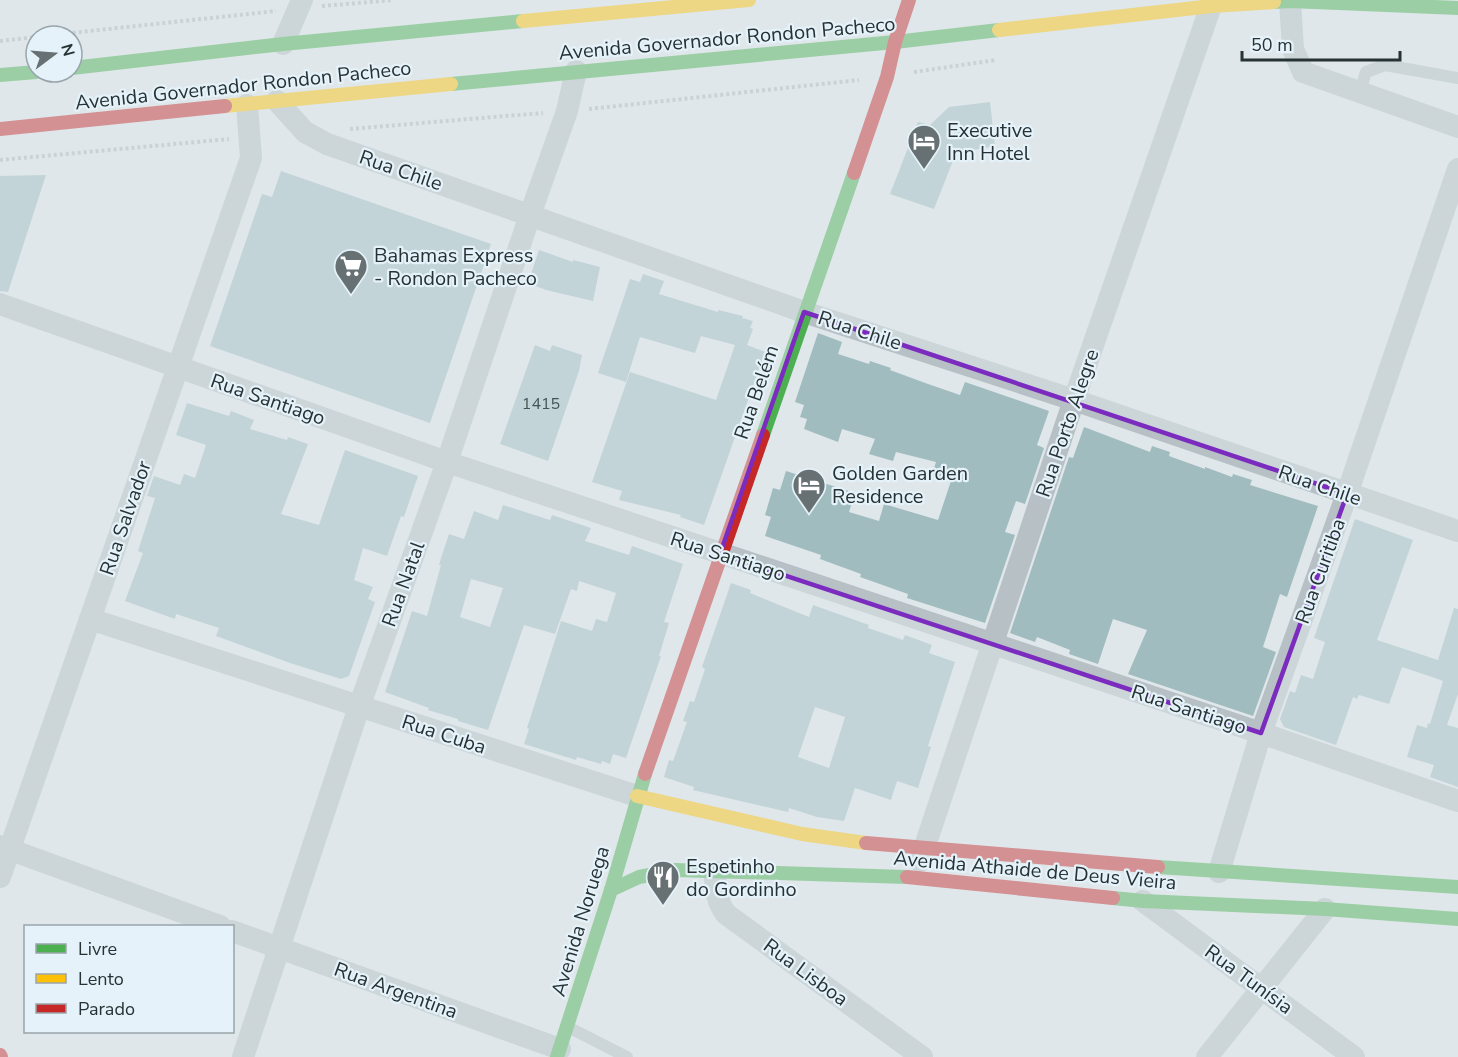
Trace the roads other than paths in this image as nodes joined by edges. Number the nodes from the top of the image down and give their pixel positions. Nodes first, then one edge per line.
1 (749, 0) edge
2 (909, 0) edge
3 (1290, 1) edge
4 (1213, 3) edge
5 (300, 4) edge
6 (610, 6) edge
7 (1458, 8) edge
8 (895, 42) junction
9 (283, 44) junction
10 (84, 67) edge
11 (576, 71) junction
12 (24, 73) edge
13 (0, 75) edge
14 (1458, 78) edge
15 (1360, 92) junction
16 (277, 101) junction
17 (247, 105) junction
18 (1458, 127) edge
19 (0, 129) edge
20 (1458, 169) edge
21 (530, 215) junction
22 (0, 304) edge
23 (804, 312) junction
24 (178, 367) junction
25 (1074, 400) junction
26 (447, 462) junction
27 (1347, 494) junction
28 (1458, 531) edge
29 (720, 554) junction
30 (90, 620) junction
31 (992, 644) junction
32 (359, 706) junction
33 (1261, 733) junction
34 (637, 796) junction
35 (1458, 801) edge
36 (802, 834) joint
37 (627, 836) junction
38 (5, 848) edge
39 (636, 848) dead end
40 (923, 848) junction
41 (654, 862) dead end
42 (676, 870) junction
43 (715, 872) junction
44 (1219, 873) junction
45 (0, 877) edge
46 (915, 877) junction
47 (1458, 886) edge
48 (611, 890) junction
49 (1143, 901) junction
50 (1325, 909) junction
51 (1458, 919) edge
52 (215, 925) edge
53 (234, 932) edge
54 (280, 949) junction
55 (1261, 988) junction
56 (567, 1026) junction
57 (559, 1053) edge
58 (243, 1057) edge
59 (627, 1057) edge
60 (922, 1057) edge
61 (1207, 1057) edge
62 (1354, 1057) edge

1 - 6 street, Avenida Governador Rondon Pacheco
2 - 8 street, Rua Belém
3 - 4 street, Avenida Governador Rondon Pacheco
3 - 7 street, Avenida Governador Rondon Pacheco
3 - 15 street
4 - 8 street, Avenida Governador Rondon Pacheco
4 - 25 street, Rua Porto Alegre
5 - 9 street
6 - 9 street, Avenida Governador Rondon Pacheco
8 - 11 street, Avenida Governador Rondon Pacheco
8 - 23 street, Rua Belém
9 - 10 street, Avenida Governador Rondon Pacheco
11 - 16 street, Avenida Governador Rondon Pacheco
11 - 21 street, Rua Natal
12 - 13 street
14 - 15 lane
15 - 18 street
16 - 17 street, Avenida Governador Rondon Pacheco
16 - 21 street, Rua Chile
17 - 19 street, Avenida Governador Rondon Pacheco
17 - 24 street, Rua Salvador
20 - 27 street, Rua Curitiba
21 - 23 street, Rua Chile
21 - 26 street, Rua Natal
22 - 24 street, Rua Santiago
23 - 25 street, Rua Chile
23 - 29 street, Rua Belém
24 - 26 street, Rua Santiago
24 - 30 street, Rua Salvador
25 - 27 street, Rua Chile
25 - 31 street, Rua Porto Alegre
26 - 29 street, Rua Santiago
26 - 32 street, Rua Natal
27 - 28 street, Rua Chile
27 - 33 street, Rua Curitiba
29 - 31 street, Rua Santiago
29 - 34 street, Rua Belém
30 - 32 street, Rua Cuba
30 - 38 street, Rua Salvador
31 - 33 street, Rua Santiago
31 - 40 street, Rua Porto Alegre
32 - 34 street, Rua Cuba
32 - 54 street, Rua Natal
33 - 35 street, Rua Santiago
33 - 44 street, Rua Curitiba
34 - 36 street, Rua Cuba
34 - 37 street, Avenida Noruega
36 - 40 street, Avenida Athaide de Deus Vieira
37 - 39 street
37 - 48 street, Avenida Noruega
38 - 45 street, Rua Salvador
38 - 52 street
40 - 44 street, Avenida Athaide de Deus Vieira
40 - 46 street, Rua Porto Alegre
41 - 42 street
42 - 43 street, Avenida Athaide de Deus Vieira
42 - 48 street, Avenida Athaide de Deus Vieira
43 - 46 street, Avenida Athaide de Deus Vieira
43 - 60 street, Rua Lisboa
44 - 47 street, Avenida Athaide de Deus Vieira
46 - 49 street, Avenida Athaide de Deus Vieira
48 - 56 street, Avenida Noruega
49 - 50 street, Avenida Athaide de Deus Vieira
49 - 55 street, Rua Tunísia
50 - 51 street, Avenida Athaide de Deus Vieira
50 - 55 street
53 - 54 street, Rua Argentina
54 - 57 street, Rua Argentina
54 - 58 street, Rua Natal
55 - 61 street
55 - 62 street, Rua Tunísia
56 - 57 street, Avenida Noruega
56 - 59 lane

